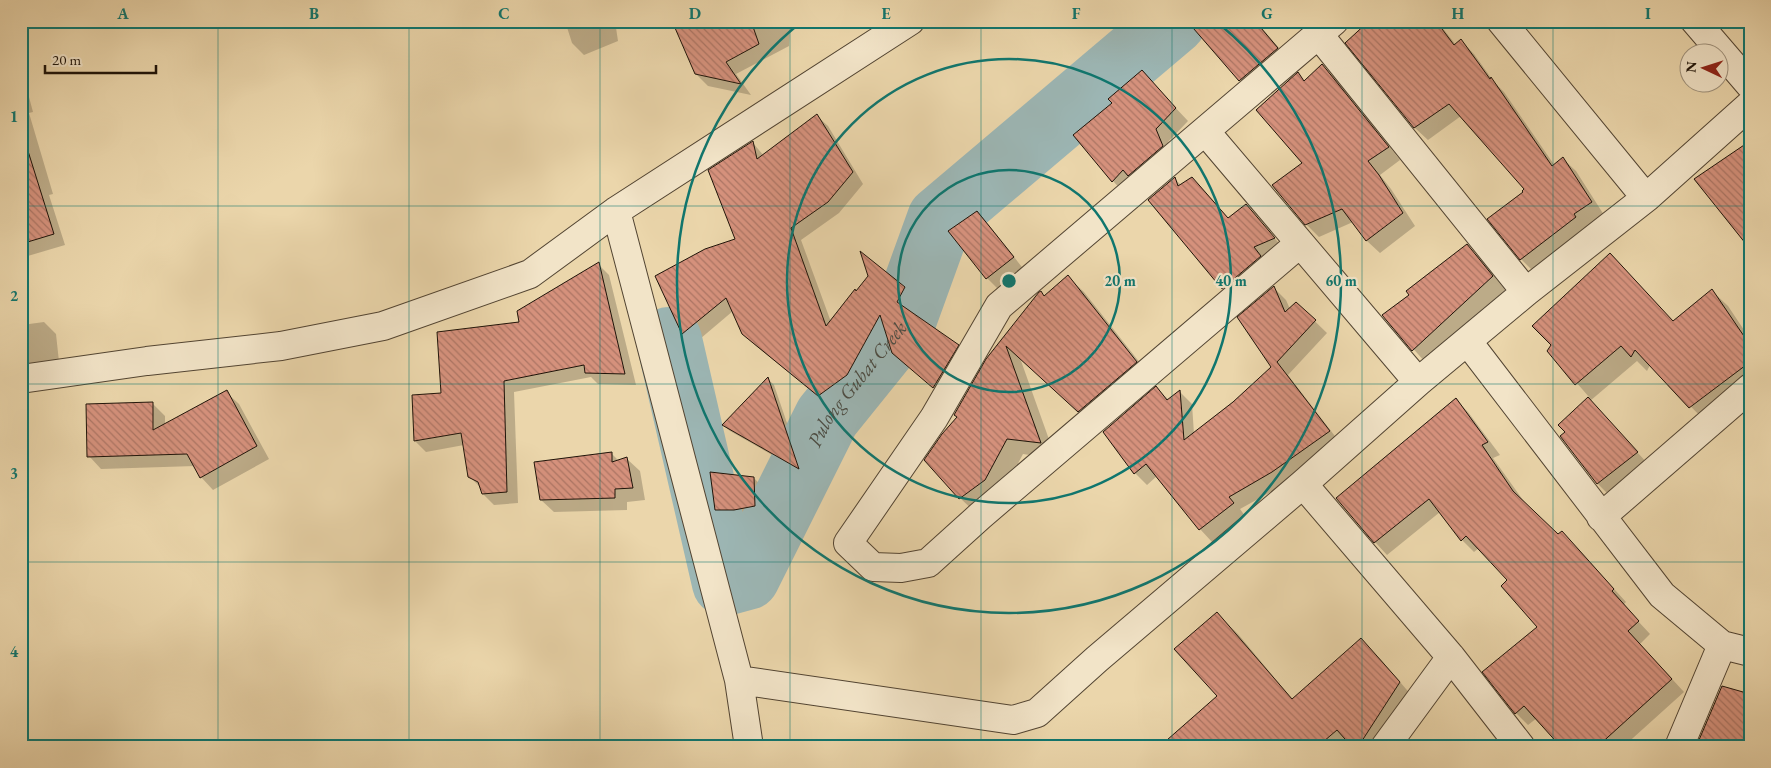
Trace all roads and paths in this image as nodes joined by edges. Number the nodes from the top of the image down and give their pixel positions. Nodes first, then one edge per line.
1 (910, 21) edge
2 (1500, 21) edge
3 (1695, 21) edge
4 (1326, 28) edge
5 (1750, 85) edge
6 (1750, 105) edge
7 (1205, 132) junction
8 (1646, 198) junction
9 (616, 211) junction
10 (1299, 244) junction
11 (1526, 292) junction
12 (1468, 342) junction
13 (21, 379) edge
14 (1418, 382) junction
15 (1750, 388) edge
16 (1303, 484) junction
17 (1601, 516) junction
18 (1722, 644) junction
19 (1750, 652) edge
20 (1451, 657) junction
21 (740, 680) junction
22 (749, 747) edge
23 (1385, 747) edge
24 (1521, 747) edge
25 (1679, 747) edge

1 - 9 street
2 - 8 street
3 - 5 street
4 - 7 street
4 - 11 street
6 - 8 street
7 - 10 street
7 - 10 street
8 - 11 street
9 - 13 street
9 - 21 street
10 - 14 street
11 - 12 street
12 - 14 street
12 - 17 street
14 - 16 street
15 - 17 street
16 - 20 street
16 - 21 street
17 - 18 street
18 - 19 street
18 - 25 street
20 - 23 street
20 - 24 street
21 - 22 street

